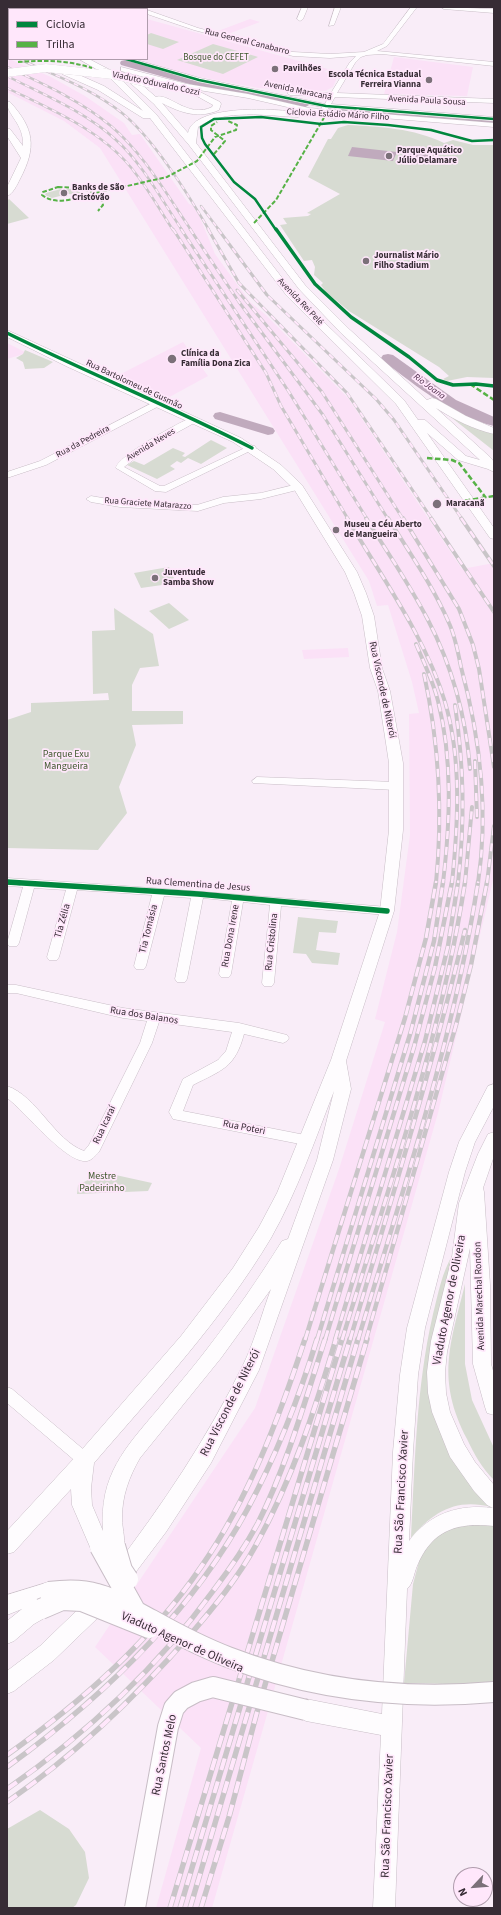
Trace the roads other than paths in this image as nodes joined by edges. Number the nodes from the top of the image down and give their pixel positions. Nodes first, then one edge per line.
1 (43, 7) edge
2 (305, 7) edge
3 (338, 7) edge
4 (414, 7) edge
5 (444, 7) edge
6 (7, 8) edge
7 (486, 9) edge
8 (494, 11) edge
9 (148, 12) edge
10 (300, 19) dead end
11 (331, 25) dead end
12 (369, 52) junction
13 (330, 56) junction
14 (24, 60) edge
15 (74, 60) edge
16 (85, 60) edge
17 (100, 60) edge
18 (129, 60) edge
19 (353, 62) junction
20 (494, 64) edge
21 (112, 65) junction
22 (7, 66) edge
23 (41, 68) junction
24 (7, 73) edge
25 (112, 75) junction
26 (193, 82) junction
27 (144, 90) junction
28 (259, 91) junction
29 (198, 93) junction
30 (334, 95) junction
31 (243, 102) joint
32 (492, 102) edge
33 (7, 104) edge
34 (325, 109) junction
35 (306, 115) junction
36 (334, 117) junction
37 (494, 119) edge
38 (159, 124) junction
39 (494, 125) edge
40 (494, 129) edge
41 (7, 131) edge
42 (192, 143) junction
43 (7, 146) edge
44 (25, 158) junction
45 (7, 193) edge
46 (320, 323) junction
47 (341, 327) junction
48 (8, 332) edge
49 (398, 378) junction
50 (400, 402) junction
51 (156, 404) junction
52 (193, 420) junction
53 (494, 431) edge
54 (252, 448) junction
55 (494, 468) edge
56 (7, 475) edge
57 (298, 486) junction
58 (91, 499) dead end
59 (494, 536) edge
60 (257, 781) dead end
61 (396, 786) junction
62 (7, 882) edge
63 (30, 883) junction
64 (73, 885) junction
65 (159, 891) junction
66 (198, 894) junction
67 (238, 898) junction
68 (276, 900) junction
69 (386, 910) junction
70 (13, 943) dead end
71 (53, 957) dead end
72 (140, 966) dead end
73 (225, 974) dead end
74 (181, 979) dead end
75 (268, 983) dead end
76 (7, 989) edge
77 (154, 1018) junction
78 (239, 1028) junction
79 (283, 1038) dead end
80 (339, 1060) junction
81 (494, 1090) edge
82 (7, 1091) edge
83 (493, 1142) edge
84 (303, 1147) junction
85 (325, 1160) junction
86 (476, 1183) junction
87 (301, 1223) junction
88 (7, 1394) edge
89 (494, 1407) edge
90 (85, 1460) junction
91 (494, 1499) edge
92 (494, 1517) edge
93 (7, 1545) edge
94 (397, 1599) junction
95 (7, 1605) edge
96 (146, 1622) junction
97 (7, 1634) edge
98 (7, 1684) edge
99 (494, 1691) edge
100 (391, 1726) junction
101 (135, 1908) edge
102 (384, 1908) edge

1 - 6 street
2 - 10 street
3 - 11 street
4 - 12 street
5 - 7 street
7 - 8 street
9 - 13 street, Rua General Canabarro
12 - 13 street, Rua General Canabarro
12 - 19 street
12 - 20 street, Rua General Canabarro
13 - 19 street
14 - 22 main road
15 - 25 main road, Viaduto Oduvaldo Cozzi, bridge
16 - 38 main road, Avenida Rei Pelé
17 - 21 main road, Avenida Rei Pelé
18 - 26 street, Avenida Maracanã
19 - 30 street
21 - 26 main road, Avenida Maracanã
21 - 27 main road, Avenida Rei Pelé
23 - 24 main road, bridge
23 - 25 main road, bridge
23 - 38 main road, bridge
25 - 29 main road, Viaduto Oduvaldo Cozzi, bridge
26 - 28 street, Avenida Maracanã
26 - 34 main road, Avenida Maracanã
27 - 29 main road
27 - 42 main road, Avenida Rei Pelé
28 - 30 street, Avenida Paula Sousa
28 - 34 street, Avenida Maracanã
29 - 31 main road, Viaduto Oduvaldo Cozzi
30 - 32 street, Avenida Paula Sousa
30 - 34 street
31 - 35 main road, Avenida Maracanã
33 - 44 main road
34 - 36 street
34 - 37 street, Avenida Maracanã
34 - 39 main road, Avenida Maracanã
35 - 36 main road, Avenida Maracanã
35 - 42 main road
36 - 40 main road, Avenida Maracanã
38 - 46 main road, Avenida Rei Pelé
41 - 44 main road
42 - 47 main road, Avenida Rei Pelé
43 - 44 main road
44 - 45 main road
46 - 47 main road
46 - 50 main road, Avenida Rei Pelé
47 - 49 main road, Avenida Rei Pelé
48 - 51 main road, Rua Bartolomeu de Gusmão
49 - 53 main road
49 - 55 main road, Avenida Rei Pelé
50 - 55 main road
50 - 59 main road, Avenida Rei Pelé
51 - 52 main road, Rua Bartolomeu de Gusmão
51 - 56 street, Rua da Pedreira
52 - 54 main road, Rua Bartolomeu de Gusmão
52 - 54 street, Avenida Neves
54 - 57 main road, Rua Visconde de Niterói
57 - 58 street, Rua Graciete Matarazzo
57 - 61 main road, Rua Visconde de Niterói
60 - 61 street
61 - 69 main road, Rua Visconde de Niterói
62 - 63 street, Rua Clementina de Jesus
63 - 64 street, Rua Clementina de Jesus
63 - 70 street
64 - 65 street, Rua Clementina de Jesus
64 - 71 street, Tia Zélia
65 - 66 street, Rua Clementina de Jesus
65 - 72 street, Tia Tomásia
66 - 67 street, Rua Clementina de Jesus
66 - 74 street
67 - 68 street, Rua Clementina de Jesus
67 - 73 street, Rua Dona Irene
68 - 69 street, Rua Clementina de Jesus
68 - 75 street, Rua Cristolina
69 - 80 main road, Rua Visconde de Niterói
76 - 77 street, Rua dos Baianos
77 - 78 street, Rua dos Baianos
77 - 82 street, Rua Icaraí
78 - 79 street, Rua dos Baianos
78 - 84 street, Rua Poteri
80 - 84 main road, Rua Visconde de Niterói
80 - 85 main road, Rua Visconde de Niterói
81 - 94 main road, Rua São Francisco Xavier
83 - 86 main road
84 - 85 main road
84 - 90 main road, Rua Visconde de Niterói
85 - 87 main road, Rua Visconde de Niterói
86 - 89 main road, Avenida Marechal Rondon
86 - 91 main road, Viaduto Agenor de Oliveira
87 - 96 main road, bridge
87 - 98 main road, Rua Visconde de Niterói
88 - 90 street
90 - 93 main road, Rua Visconde de Niterói
90 - 96 main road, bridge
92 - 94 main road
94 - 100 main road, Rua São Francisco Xavier
95 - 96 main road, Viaduto Agenor de Oliveira, bridge
96 - 97 main road, Viaduto Agenor de Oliveira, bridge
96 - 99 main road, Viaduto Agenor de Oliveira, bridge
96 - 99 main road, Viaduto Agenor de Oliveira
100 - 101 main road, Rua Santos Melo, bridge
100 - 102 main road, Rua São Francisco Xavier

